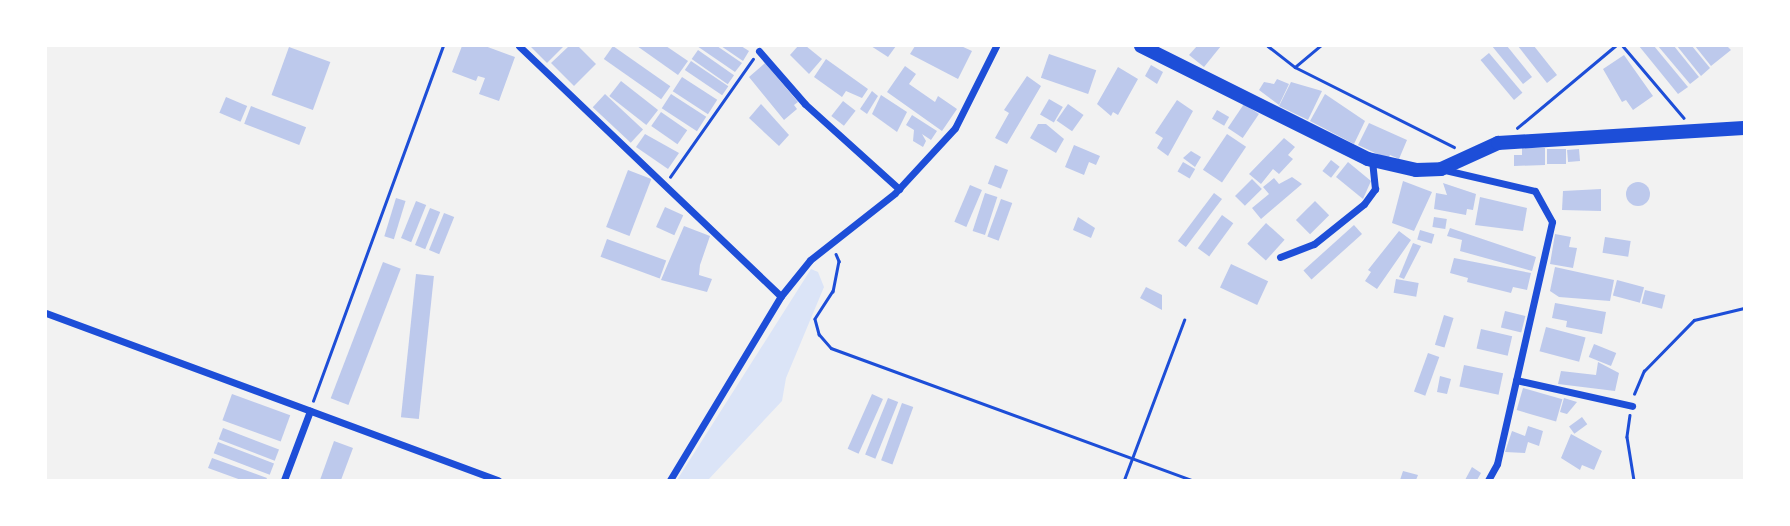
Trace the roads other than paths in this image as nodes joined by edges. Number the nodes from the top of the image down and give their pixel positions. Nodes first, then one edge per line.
1 (519, 46) edge
2 (996, 46) edge
3 (1141, 46) edge
4 (759, 51) road end
5 (1745, 128) edge
6 (1372, 160) junction
7 (1441, 169) junction
8 (899, 188) junction
9 (1280, 257) dead end
10 (781, 296) junction
11 (46, 313) edge
12 (1516, 380) junction
13 (1632, 406) road end
14 (310, 411) junction
15 (284, 481) edge
16 (498, 481) edge
17 (670, 481) edge
18 (1488, 481) edge

1 - 10 street
2 - 8 street
3 - 6 main road
4 - 8 street
5 - 7 main road
6 - 7 main road
6 - 9 street
7 - 12 street
8 - 10 street
10 - 17 street
11 - 14 street
12 - 13 street
12 - 18 street
14 - 15 street
14 - 16 street

